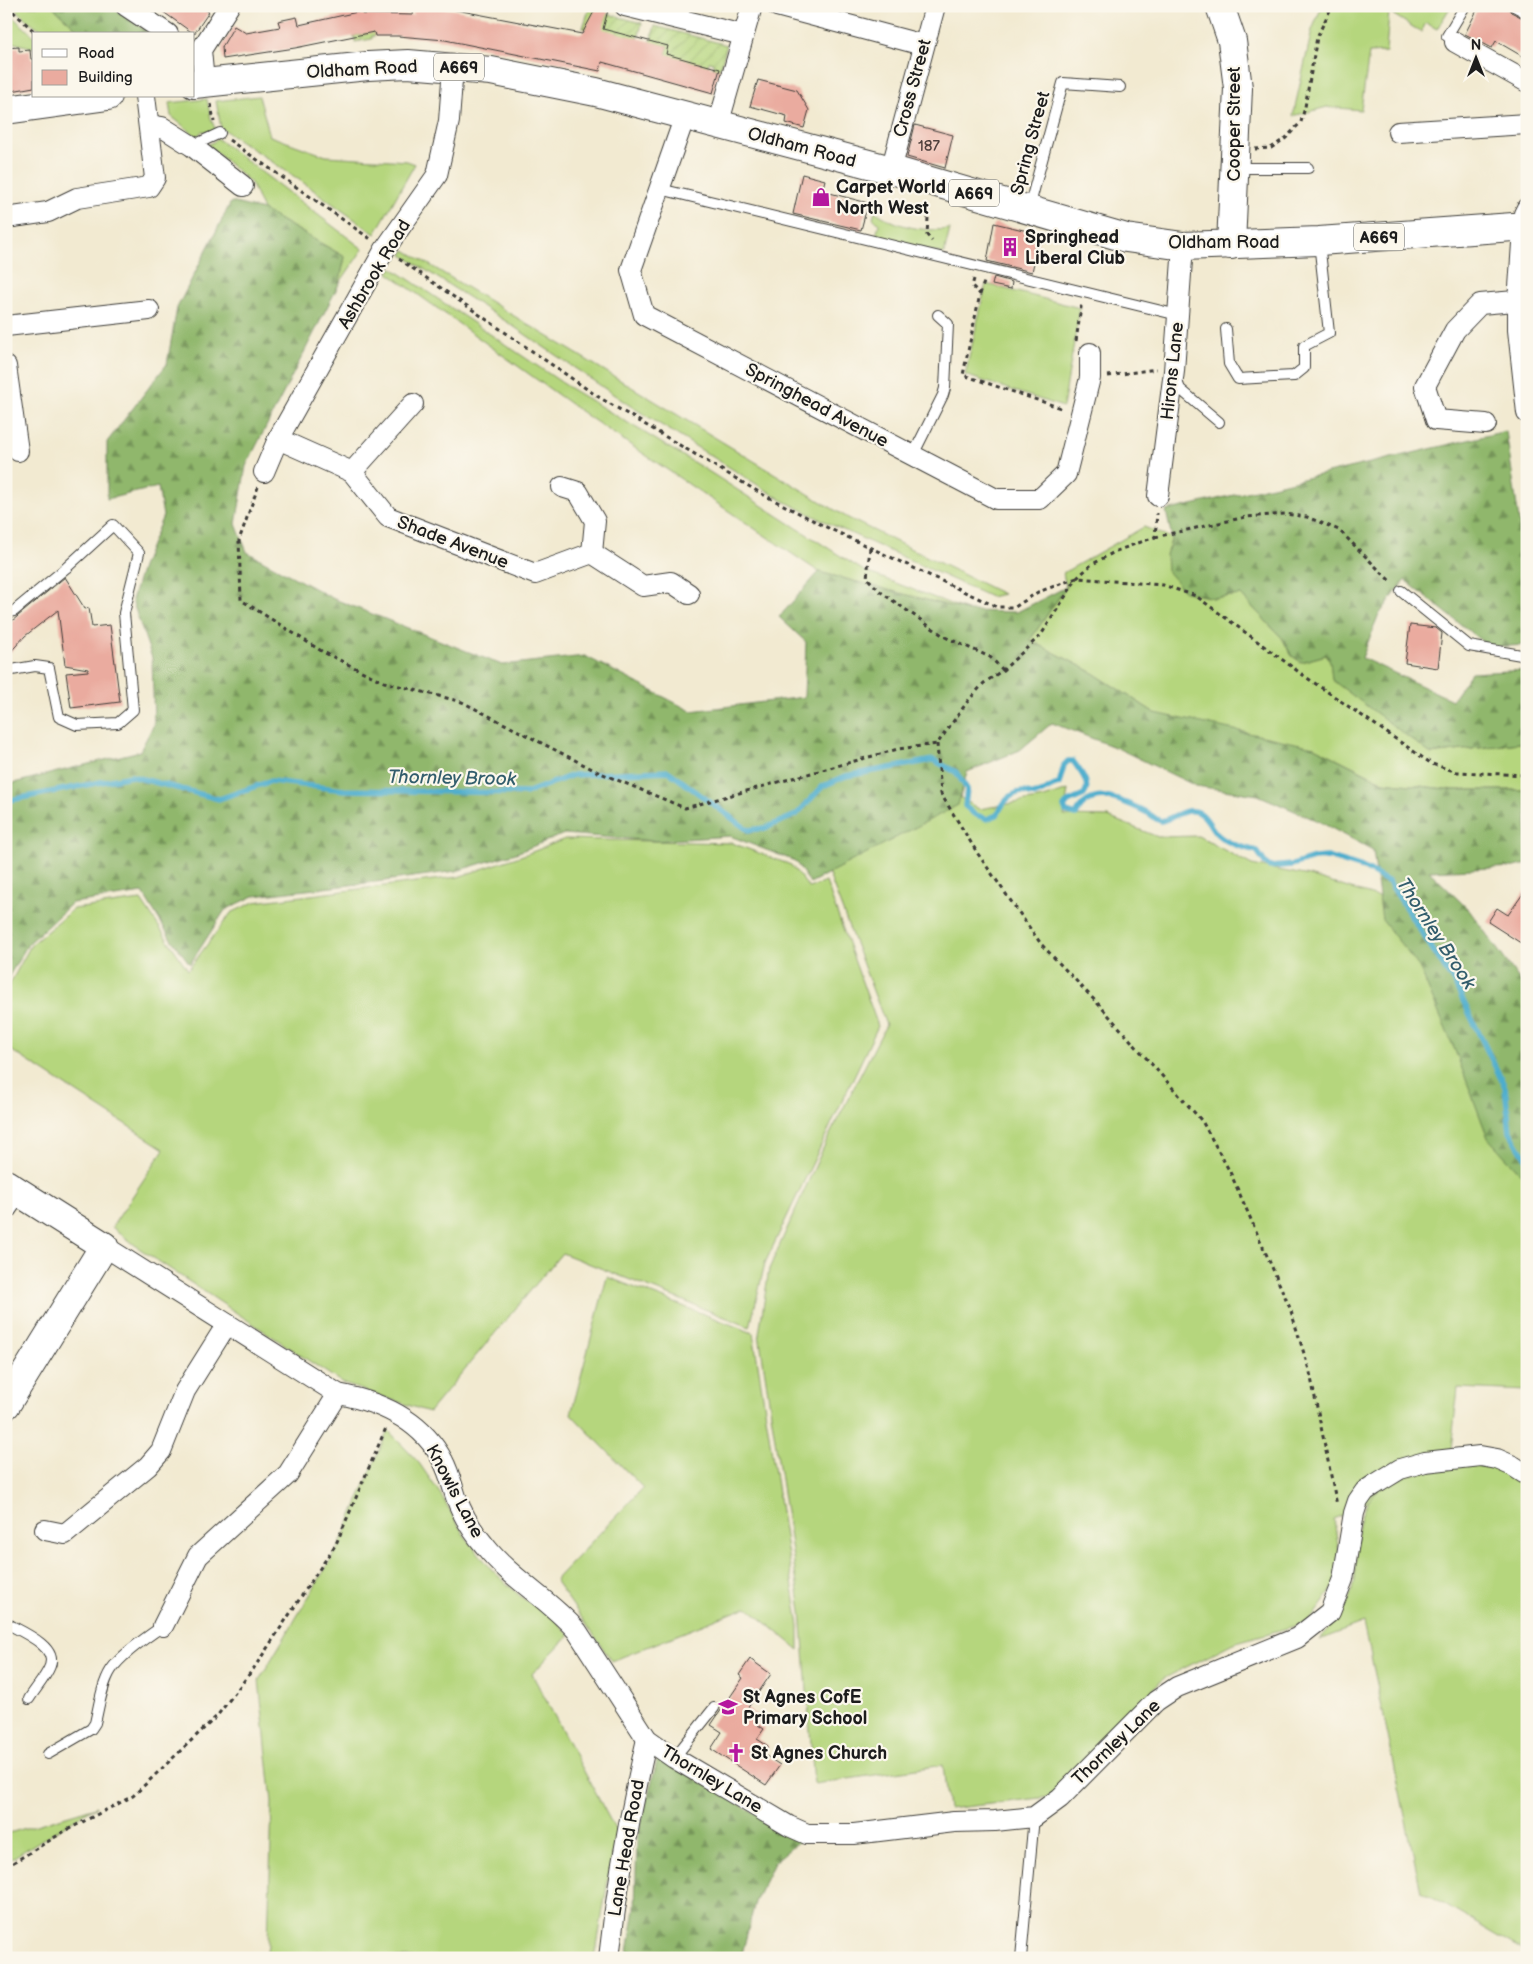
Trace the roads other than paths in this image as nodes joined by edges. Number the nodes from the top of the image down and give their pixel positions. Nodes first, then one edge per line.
1 (126, 6) edge
2 (229, 6) edge
3 (625, 6) edge
4 (752, 6) edge
5 (777, 6) edge
6 (935, 6) edge
7 (1220, 6) edge
8 (1465, 6) edge
9 (1514, 6) edge
10 (1527, 13) edge
11 (165, 32) edge
12 (743, 35) junction
13 (1456, 42) joint
14 (923, 45) junction
15 (197, 50) edge
16 (453, 66) junction
17 (1527, 82) edge
18 (199, 83) edge
19 (1120, 87) dead end
20 (93, 98) edge
21 (144, 98) edge
22 (6, 110) edge
23 (685, 116) junction
24 (1527, 124) edge
25 (718, 125) junction
26 (150, 126) junction
27 (1398, 132) dead end
28 (220, 134) road end
29 (192, 146) junction
30 (1235, 157) junction
31 (1308, 168) dead end
32 (890, 170) junction
33 (243, 186) dead end
34 (660, 190) junction
35 (1029, 209) junction
36 (6, 218) edge
37 (1526, 220) edge
38 (1319, 241) junction
39 (1231, 244) junction
40 (1184, 246) junction
41 (1522, 301) edge
42 (149, 310) dead end
43 (938, 315) dead end
44 (1178, 315) junction
45 (6, 326) edge
46 (1226, 329) dead end
47 (1082, 350) road end
48 (6, 366) edge
49 (1174, 369) junction
50 (413, 404) dead end
51 (1527, 413) edge
52 (1219, 422) dead end
53 (1486, 424) dead end
54 (278, 439) junction
55 (18, 451) dead end
56 (912, 455) junction
57 (264, 472) road end
58 (352, 472) junction
59 (562, 487) dead end
60 (1158, 496) road end
61 (592, 553) junction
62 (1401, 591) road end
63 (688, 594) dead end
64 (6, 613) edge
65 (1527, 656) edge
66 (6, 671) edge
67 (14, 1189) edge
68 (6, 1218) edge
69 (104, 1246) junction
70 (227, 1324) junction
71 (338, 1394) junction
72 (6, 1404) edge
73 (1527, 1475) edge
74 (45, 1530) dead end
75 (6, 1623) edge
76 (163, 1626) joint
77 (29, 1699) dead end
78 (714, 1708) dead end
79 (647, 1739) junction
80 (48, 1754) dead end
81 (674, 1758) junction
82 (1034, 1817) junction
83 (609, 1958) edge
84 (1021, 1958) edge

1 - 11 street
2 - 15 street
3 - 12 street
4 - 12 street
5 - 14 street
6 - 14 street, Cross Street
7 - 30 main road, Cooper Street
8 - 13 lane
9 - 10 lane
12 - 25 street
13 - 17 street
14 - 32 street, Cross Street
15 - 18 street
16 - 18 main road, Oldham Road / A669
16 - 23 main road, Oldham Road / A669
16 - 54 street, Ashbrook Road
19 - 35 lane, Spring Street
20 - 22 main road
21 - 26 street
23 - 25 main road, Oldham Road / A669
23 - 34 street, Springhead Avenue
24 - 27 street
25 - 32 main road, Oldham Road / A669
26 - 29 street
26 - 36 street
28 - 29 lane
29 - 33 street
30 - 31 lane
30 - 39 main road, Cooper Street
32 - 35 main road, Oldham Road / A669
34 - 44 lane
34 - 56 street, Springhead Avenue
35 - 40 main road, Oldham Road / A669
37 - 38 main road, Oldham Road / A669
37 - 41 street
38 - 39 main road, Oldham Road / A669
38 - 46 lane
39 - 40 main road, Oldham Road / A669
40 - 44 street, Hirons Lane
41 - 51 street
41 - 53 street
42 - 45 street
43 - 56 lane
44 - 49 street, Hirons Lane
47 - 56 street, Springhead Avenue
48 - 55 street
49 - 52 lane
49 - 60 street, Hirons Lane
50 - 58 street
54 - 57 street, Ashbrook Road
54 - 58 street, Shade Avenue
58 - 61 street, Shade Avenue
59 - 61 street
61 - 63 street
62 - 65 lane
64 - 66 lane
67 - 68 lane
67 - 69 main road
69 - 70 street, Knowls Lane
69 - 72 main road
70 - 71 street, Knowls Lane
70 - 74 street
71 - 76 street
71 - 79 street, Knowls Lane
73 - 82 street, Thornley Lane
75 - 77 lane
76 - 80 lane
78 - 81 lane
79 - 81 street, Thornley Lane
79 - 83 street, Lane Head Road
81 - 82 street, Thornley Lane
82 - 84 lane

